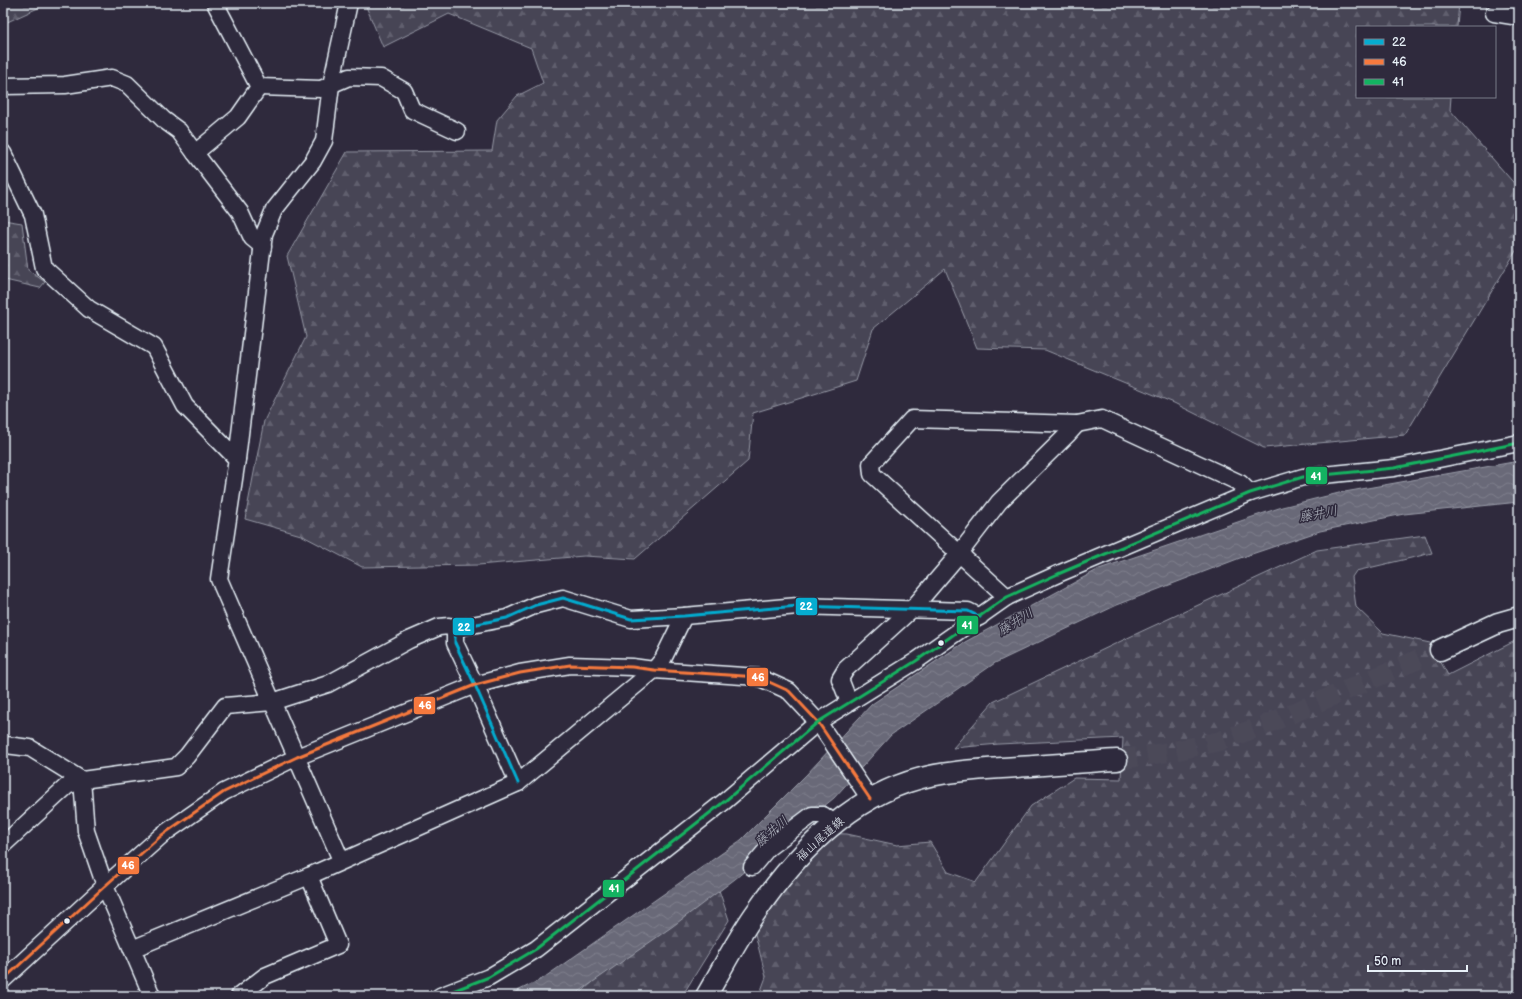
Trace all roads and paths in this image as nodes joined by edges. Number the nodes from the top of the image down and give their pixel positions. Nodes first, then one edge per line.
1 (215, 3) edge
2 (349, 3) edge
3 (1494, 13) dead end
4 (1519, 17) edge
5 (331, 85) junction
6 (3, 86) edge
7 (259, 86) junction
8 (457, 131) dead end
9 (3, 153) edge
10 (195, 153) junction
11 (263, 247) junction
12 (1077, 424) junction
13 (1519, 443) edge
14 (237, 458) junction
15 (1250, 493) junction
16 (959, 554) junction
17 (1007, 597) junction
18 (913, 608) junction
19 (684, 616) junction
20 (980, 617) junction
21 (1519, 617) edge
22 (455, 631) junction
23 (1440, 650) tunnel mouth
24 (654, 670) junction
25 (475, 685) junction
26 (272, 702) junction
27 (849, 702) junction
28 (823, 728) junction
29 (3, 746) edge
30 (297, 757) junction
31 (1117, 760) tunnel mouth
32 (82, 780) junction
33 (518, 783) junction
34 (865, 791) junction
35 (834, 824) junction
36 (3, 845) edge
37 (341, 860) junction
38 (752, 867) dead end
39 (309, 876) junction
40 (105, 886) junction
41 (132, 949) junction
42 (3, 980) edge
43 (152, 996) edge
44 (239, 996) edge
45 (440, 996) edge
46 (706, 996) edge

1 - 7 street
2 - 5 street
3 - 4 street
5 - 7 street
5 - 8 street
5 - 11 street
6 - 10 street
7 - 10 street
9 - 14 street
10 - 11 street
11 - 14 street
12 - 15 street
12 - 16 street
12 - 16 street
13 - 15 street
14 - 26 street
15 - 17 street
16 - 17 street
16 - 18 street
17 - 20 street
18 - 19 street
18 - 20 street
18 - 27 street
19 - 22 street
19 - 24 street
20 - 27 street
21 - 23 main road
22 - 25 street
22 - 26 street
24 - 25 street
24 - 28 street
24 - 33 street
25 - 30 street
25 - 33 street
26 - 30 street
26 - 32 street
27 - 28 street
28 - 34 street
28 - 45 street
29 - 32 street
30 - 37 street
30 - 40 street
31 - 34 main road, 福山尾道線
32 - 36 street
32 - 40 street
33 - 37 street
34 - 35 main road, 福山尾道線
35 - 38 street
35 - 46 main road, 福山尾道線
37 - 39 street
39 - 41 street
39 - 44 street
40 - 41 street
40 - 42 street
41 - 43 street

